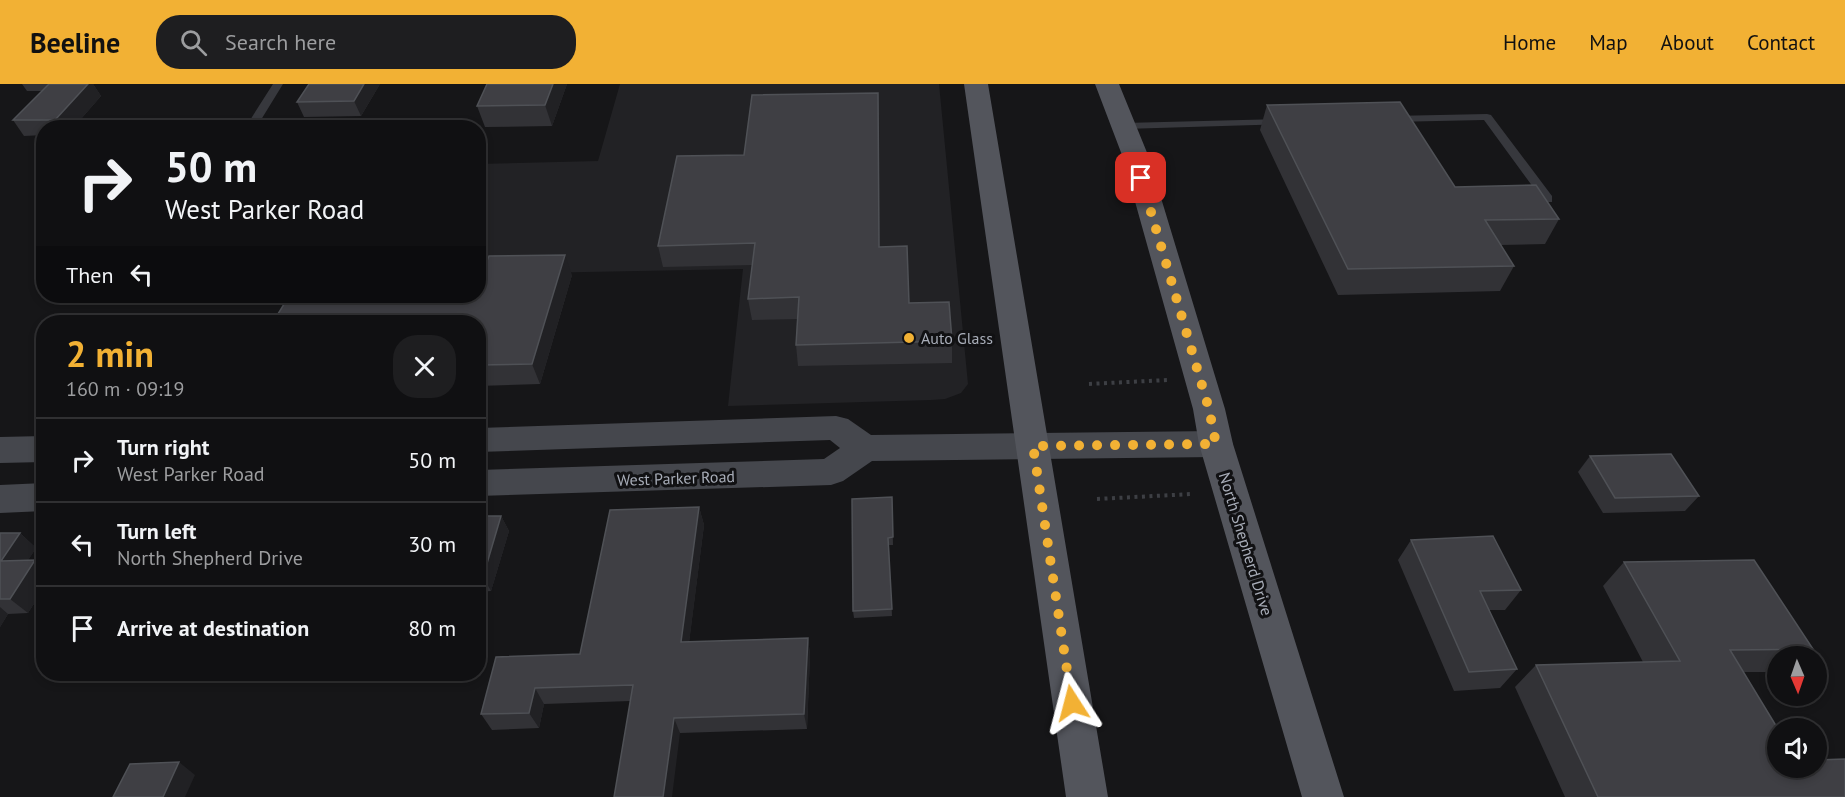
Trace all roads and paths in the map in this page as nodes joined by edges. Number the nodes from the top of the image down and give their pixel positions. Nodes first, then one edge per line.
1 (278, 84) edge
2 (976, 84) edge
3 (1107, 84) edge
4 (255, 120) edge
5 (1382, 120) edge
6 (1300, 122) edge
7 (1124, 126) junction
8 (1548, 199) edge
9 (1175, 380) dead end
10 (1089, 384) dead end
11 (486, 440) edge
12 (1216, 444) junction
13 (1033, 446) junction
14 (866, 448) junction
15 (21, 450) edge
16 (0, 479) edge
17 (486, 483) edge
18 (1192, 494) dead end
19 (36, 497) edge
20 (0, 499) edge
21 (1097, 499) dead end
22 (1087, 797) edge
23 (1323, 797) edge

1 - 4 lane
2 - 13 main road
3 - 7 main road, North Shepherd Drive
5 - 8 lane
6 - 7 lane
7 - 12 main road, North Shepherd Drive
9 - 10 path
11 - 14 main road
12 - 13 main road
12 - 23 main road, North Shepherd Drive
13 - 14 main road
13 - 22 main road
14 - 17 main road, West Parker Road
15 - 16 main road
18 - 21 path
19 - 20 main road

